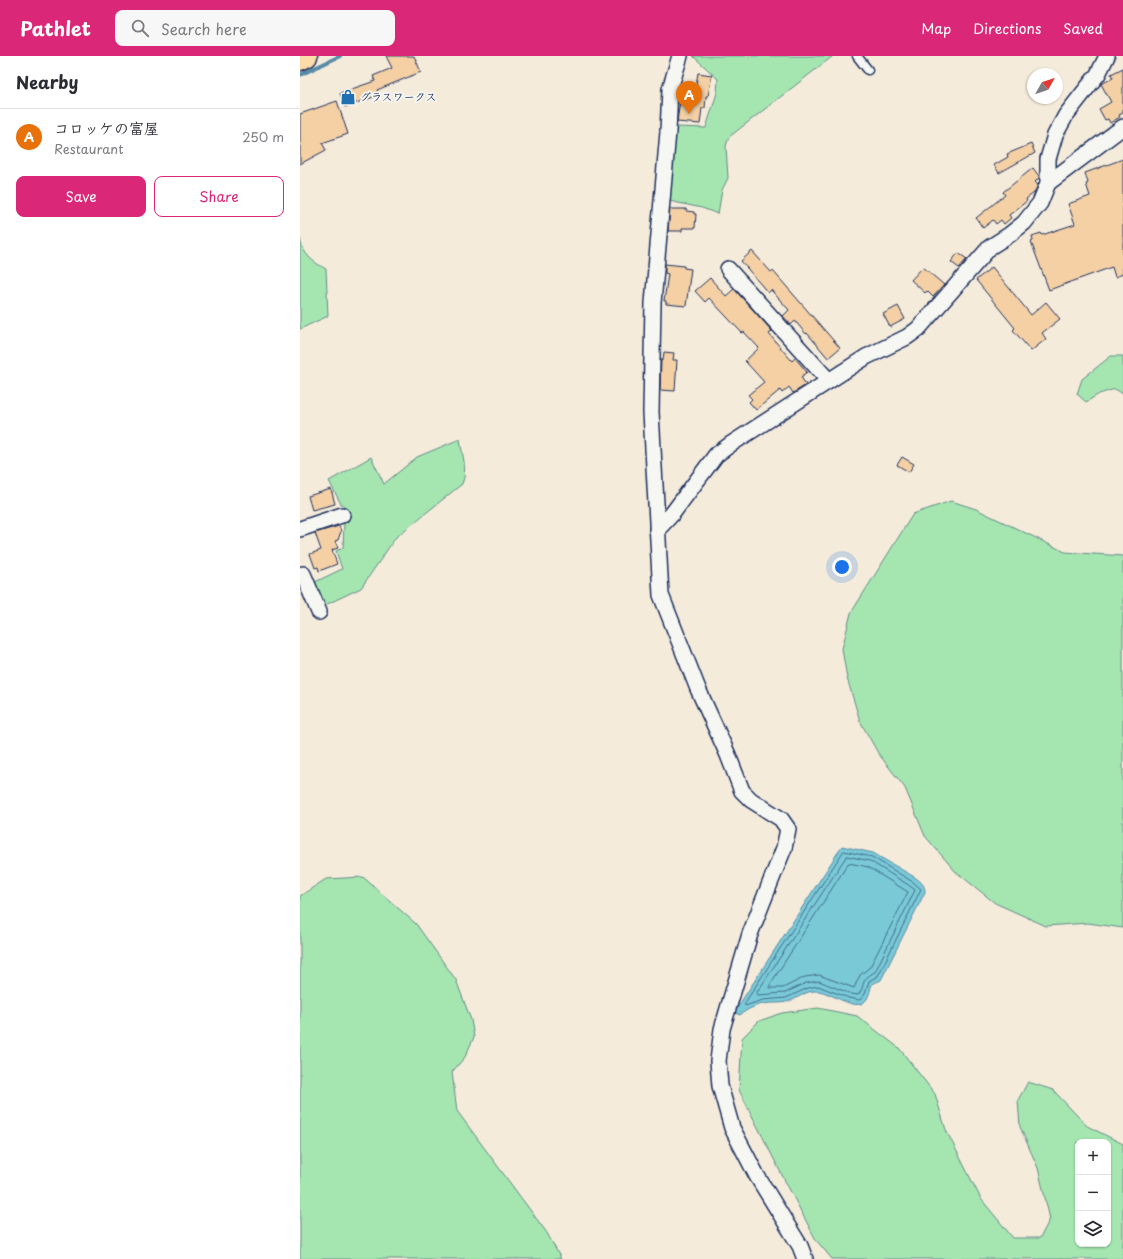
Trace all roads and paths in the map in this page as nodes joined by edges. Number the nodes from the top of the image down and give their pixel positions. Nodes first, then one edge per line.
1 (306, 56) edge
2 (680, 56) edge
3 (858, 56) edge
4 (1107, 56) edge
5 (300, 59) edge
6 (868, 70) dead end
7 (1123, 127) edge
8 (1048, 183) junction
9 (728, 269) dead end
10 (829, 381) junction
11 (342, 516) dead end
12 (300, 529) edge
13 (657, 530) junction
14 (301, 571) edge
15 (319, 612) dead end
16 (805, 1259) edge

1 - 5 highway
2 - 13 street
3 - 6 lane
4 - 8 street
7 - 8 street
8 - 10 street
9 - 10 street
10 - 13 street
11 - 12 street
13 - 16 street
14 - 15 street

